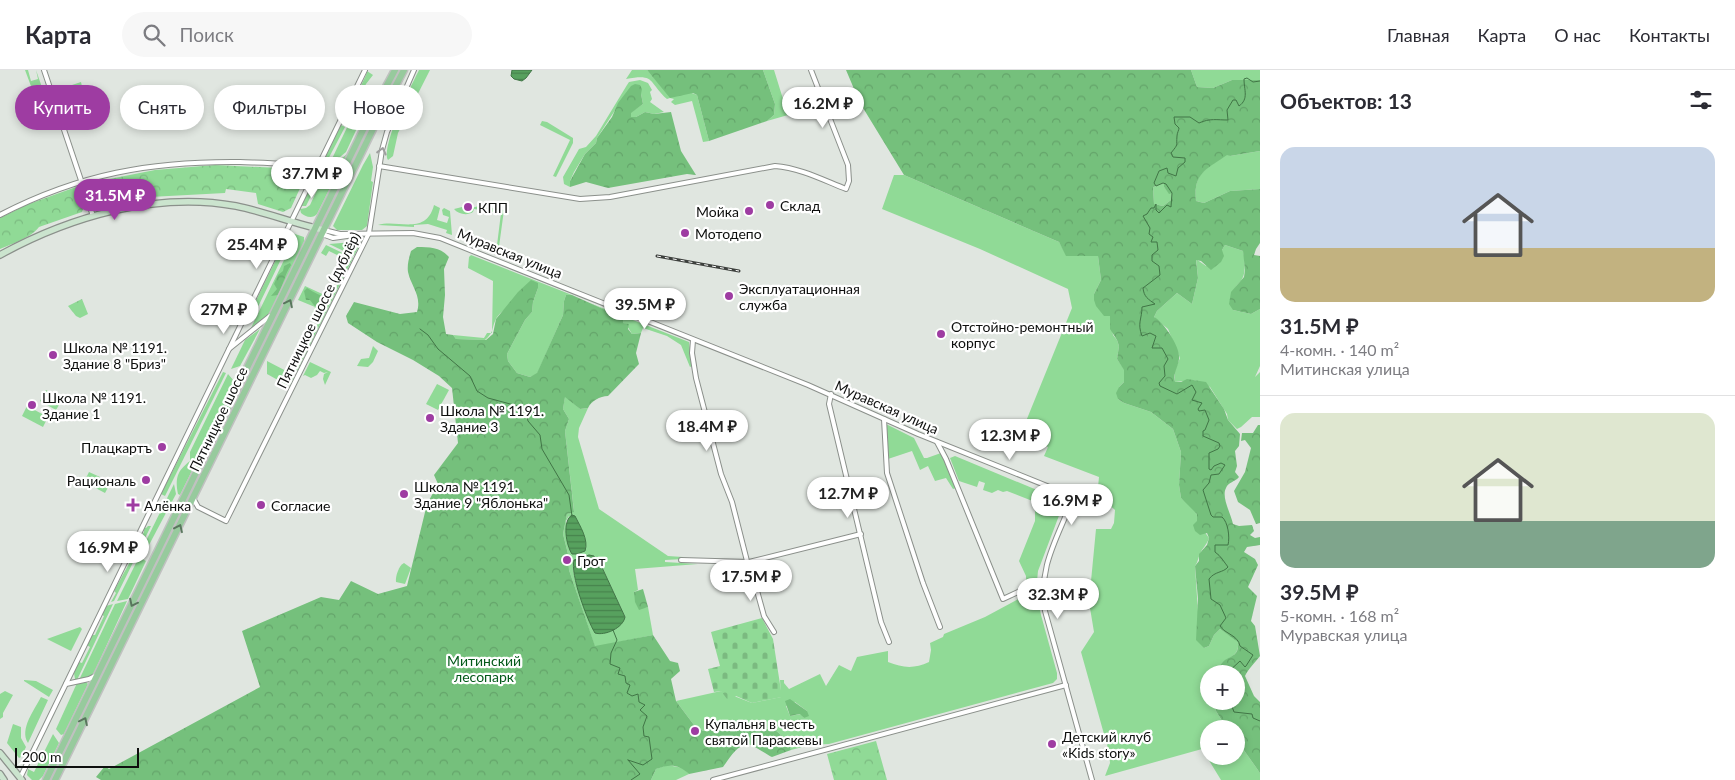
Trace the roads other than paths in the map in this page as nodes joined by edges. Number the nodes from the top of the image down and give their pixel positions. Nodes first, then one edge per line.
1 (44, 70) edge
2 (364, 70) edge
3 (395, 70) edge
4 (404, 70) edge
5 (414, 70) edge
6 (811, 70) edge
7 (379, 166) junction
8 (316, 171) junction
9 (82, 182) junction
10 (0, 215) edge
11 (93, 216) junction
12 (292, 220) junction
13 (316, 229) junction
14 (323, 232) junction
15 (369, 233) junction
16 (0, 255) edge
17 (276, 312) junction
18 (693, 340) junction
19 (227, 351) junction
20 (831, 394) junction
21 (884, 419) junction
22 (937, 442) junction
23 (193, 498) junction
24 (198, 507) junction
25 (188, 510) junction
26 (861, 534) junction
27 (681, 560) dead end
28 (748, 562) junction
29 (1020, 591) dead end
30 (940, 627) dead end
31 (774, 632) dead end
32 (889, 642) dead end
33 (99, 673) junction
34 (65, 684) junction
35 (1066, 685) junction
36 (0, 753) edge
37 (0, 774) edge
38 (48, 777) edge
39 (22, 779) edge
40 (4, 780) edge
41 (42, 780) edge
42 (55, 780) edge
43 (713, 780) edge
44 (1092, 780) edge

1 - 9 street
2 - 8 street
3 - 13 main road, Пятницкое шоссе
4 - 14 main road, Пятницкое шоссе
7 -> 5 street, Пятницкое шоссе (дублёр)
6 - 7 street
7 - 15 street, Пятницкое шоссе (дублёр)
8 - 9 street
8 - 12 street
9 - 10 street
9 - 11 street
11 - 12 main road
11 - 16 main road
12 - 13 main road
12 - 19 street
13 - 14 main road
13 - 17 main road, Пятницкое шоссе
14 - 15 street, Муравская улица
23 -> 14 main road, Пятницкое шоссе
15 - 18 street, Муравская улица
15 - 24 street, Пятницкое шоссе (дублёр)
17 - 19 street
17 -> 33 main road, Пятницкое шоссе
18 - 20 street, Муравская улица
18 - 28 street
19 - 34 street
20 - 21 street, Муравская улица
20 - 26 street
21 - 22 street, Муравская улица
21 - 30 street
22 - 29 street
22 - 35 street, Муравская улица
23 - 24 street
23 - 25 main road, Пятницкое шоссе
24 - 25 street
42 -> 25 main road, Пятницкое шоссе
26 - 28 street
26 - 32 street
27 - 28 street
28 - 31 street
33 - 34 street
33 - 38 main road, Пятницкое шоссе
34 - 39 street
35 - 43 street
35 - 44 street
36 - 39 main road
37 - 40 main road
38 - 41 main road

